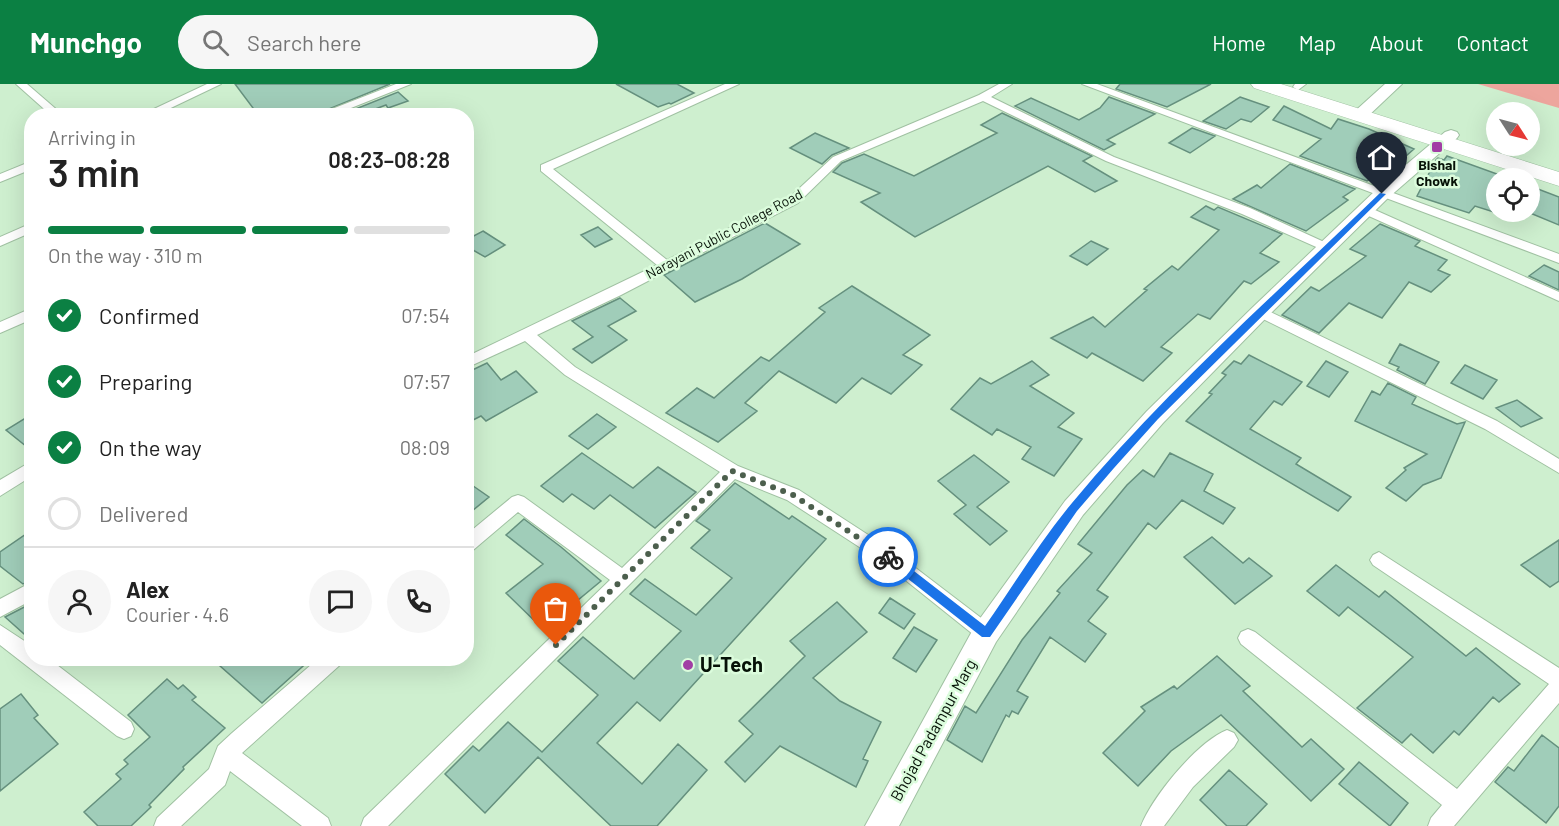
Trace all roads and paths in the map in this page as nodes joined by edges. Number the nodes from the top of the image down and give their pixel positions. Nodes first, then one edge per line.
1 (21, 84) edge
2 (216, 84) edge
3 (406, 84) edge
4 (734, 84) edge
5 (1007, 84) edge
6 (1087, 84) edge
7 (1261, 84) edge
8 (1394, 84) edge
9 (1296, 85) edge
10 (983, 96) junction
11 (348, 105) junction
12 (50, 108) edge
13 (162, 108) edge
14 (340, 108) edge
15 (352, 108) edge
16 (1364, 112) junction
17 (1448, 139) junction
18 (24, 168) edge
19 (1559, 169) edge
20 (0, 178) edge
21 (1559, 179) edge
22 (1374, 202) junction
23 (24, 231) edge
24 (0, 242) edge
25 (1328, 247) junction
26 (1559, 260) edge
27 (666, 266) junction
28 (1559, 297) edge
29 (1260, 312) junction
30 (24, 317) edge
31 (0, 328) edge
32 (527, 335) junction
33 (474, 359) edge
34 (1559, 466) edge
35 (732, 471) junction
36 (24, 472) edge
37 (0, 489) edge
38 (474, 539) edge
39 (1379, 560) dead end
40 (622, 579) junction
41 (24, 595) edge
42 (0, 609) edge
43 (986, 633) junction
44 (0, 634) edge
45 (1248, 638) dead end
46 (24, 652) edge
47 (42, 666) edge
48 (325, 666) edge
49 (1559, 679) edge
50 (1559, 688) edge
51 (124, 729) dead end
52 (1227, 740) dead end
53 (226, 754) junction
54 (1458, 804) junction
55 (165, 826) edge
56 (320, 826) edge
57 (372, 826) edge
58 (881, 826) edge
59 (1152, 826) edge
60 (1439, 826) edge

1 - 12 street
2 - 13 street
3 - 11 street
4 - 27 street
5 - 10 street, Narayani Public College Road
6 - 22 street
7 - 16 highway
8 - 16 street
9 - 16 highway
10 - 25 street
10 - 27 street, Narayani Public College Road
11 - 14 street
11 - 15 street
16 - 17 highway
17 - 19 highway
17 - 21 highway
17 - 22 street, Bhojad Padampur Marg
18 - 20 street
22 - 25 street, Bhojad Padampur Marg
22 - 26 street
22 - 28 street
23 - 24 street
25 - 29 street, Bhojad Padampur Marg
27 - 32 street, Narayani Public College Road
29 - 34 street
29 - 43 street, Bhojad Padampur Marg
30 - 31 street
32 - 33 street, Narayani Public College Road
32 - 35 street
35 - 40 street
35 - 43 street
36 - 37 street
38 - 40 street
39 - 49 street
40 - 57 street
41 - 42 street
43 - 58 street, Bhojad Padampur Marg
44 - 46 street
45 - 54 street
47 - 51 street
48 - 53 street
50 - 54 street
52 - 59 street
53 - 55 street
53 - 56 street
54 - 60 street

